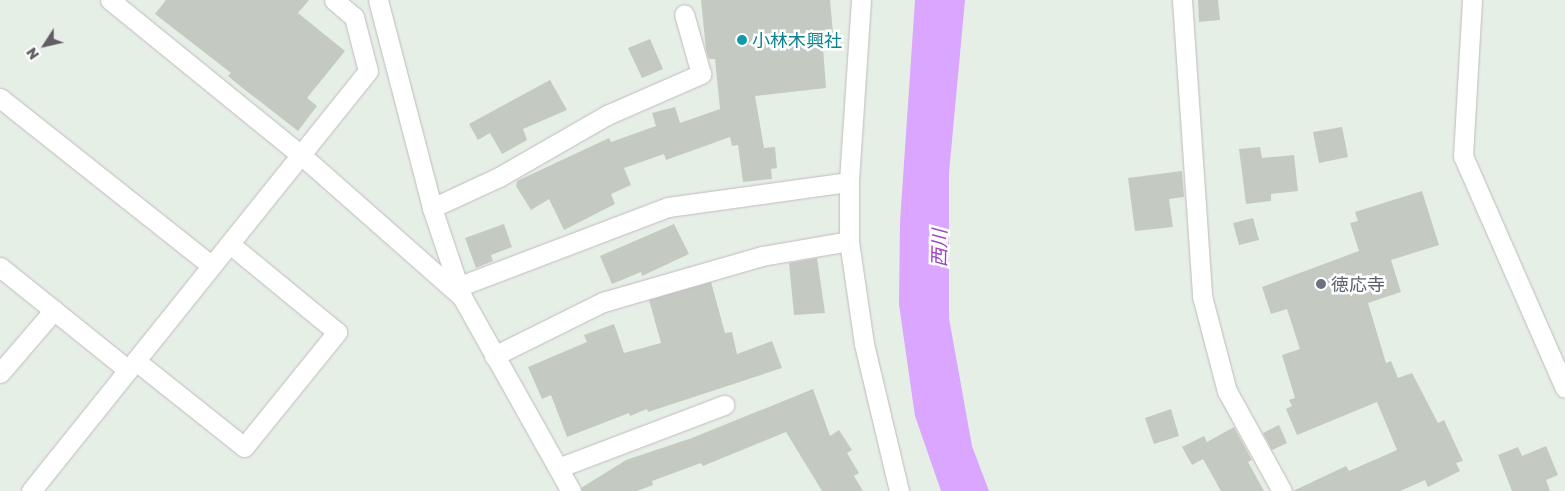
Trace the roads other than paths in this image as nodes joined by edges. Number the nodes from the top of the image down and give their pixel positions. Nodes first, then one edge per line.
1 (110, 0) edge
2 (334, 0) edge
3 (378, 0) edge
4 (861, 0) edge
5 (1182, 0) edge
6 (1472, 0) edge
7 (684, 14) dead end
8 (397, 66) junction
9 (368, 71) junction
10 (0, 98) edge
11 (301, 155) junction
12 (849, 182) junction
13 (432, 208) junction
14 (849, 241) junction
15 (230, 244) junction
16 (0, 266) edge
17 (212, 266) junction
18 (461, 291) junction
19 (54, 310) junction
20 (494, 356) junction
21 (132, 365) junction
22 (0, 373) edge
23 (1565, 388) edge
24 (724, 405) dead end
25 (558, 468) junction
26 (31, 491) edge
27 (571, 491) edge
28 (899, 491) edge
29 (1282, 491) edge

1 - 11 street
2 - 9 street
3 - 8 street
4 - 12 street
5 - 29 street
6 - 23 street
7 - 13 street
8 - 9 street
8 - 13 street
9 - 11 street
10 - 17 street
11 - 15 street
11 - 18 street
12 - 14 street
12 - 18 street
13 - 18 street
14 - 20 street
14 - 28 street
15 - 17 street
15 - 21 street
16 - 19 street
17 - 21 street
18 - 20 street
19 - 21 street
19 - 22 street
20 - 25 street
21 - 26 street
24 - 25 street
25 - 27 street

